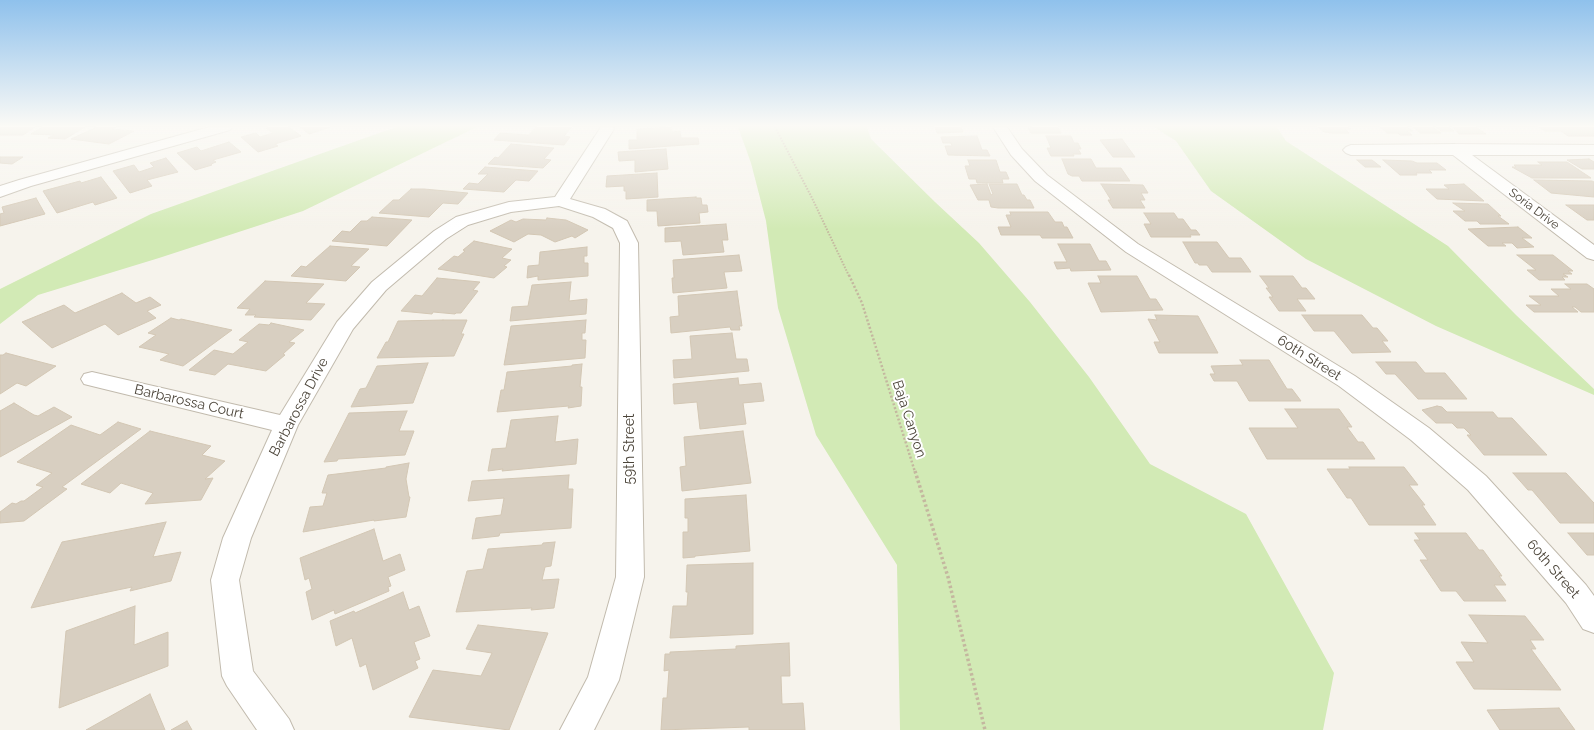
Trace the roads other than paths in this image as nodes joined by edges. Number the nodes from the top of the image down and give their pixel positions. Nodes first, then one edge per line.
1 (92, 161) edge
2 (586, 161) edge
3 (1025, 161) edge
4 (1471, 161) edge
5 (0, 192) edge
6 (560, 201) junction
7 (1594, 254) edge
8 (92, 379) dead end
9 (286, 425) junction
10 (1594, 620) edge
11 (277, 730) edge
12 (577, 730) edge

1 - 5 street
2 - 6 street
3 - 10 street, 60th Street
4 - 7 street, Soria Drive
6 - 9 street, Barbarossa Drive
6 - 12 street, 59th Street
8 - 9 street, Barbarossa Court
9 - 11 street, Barbarossa Drive

